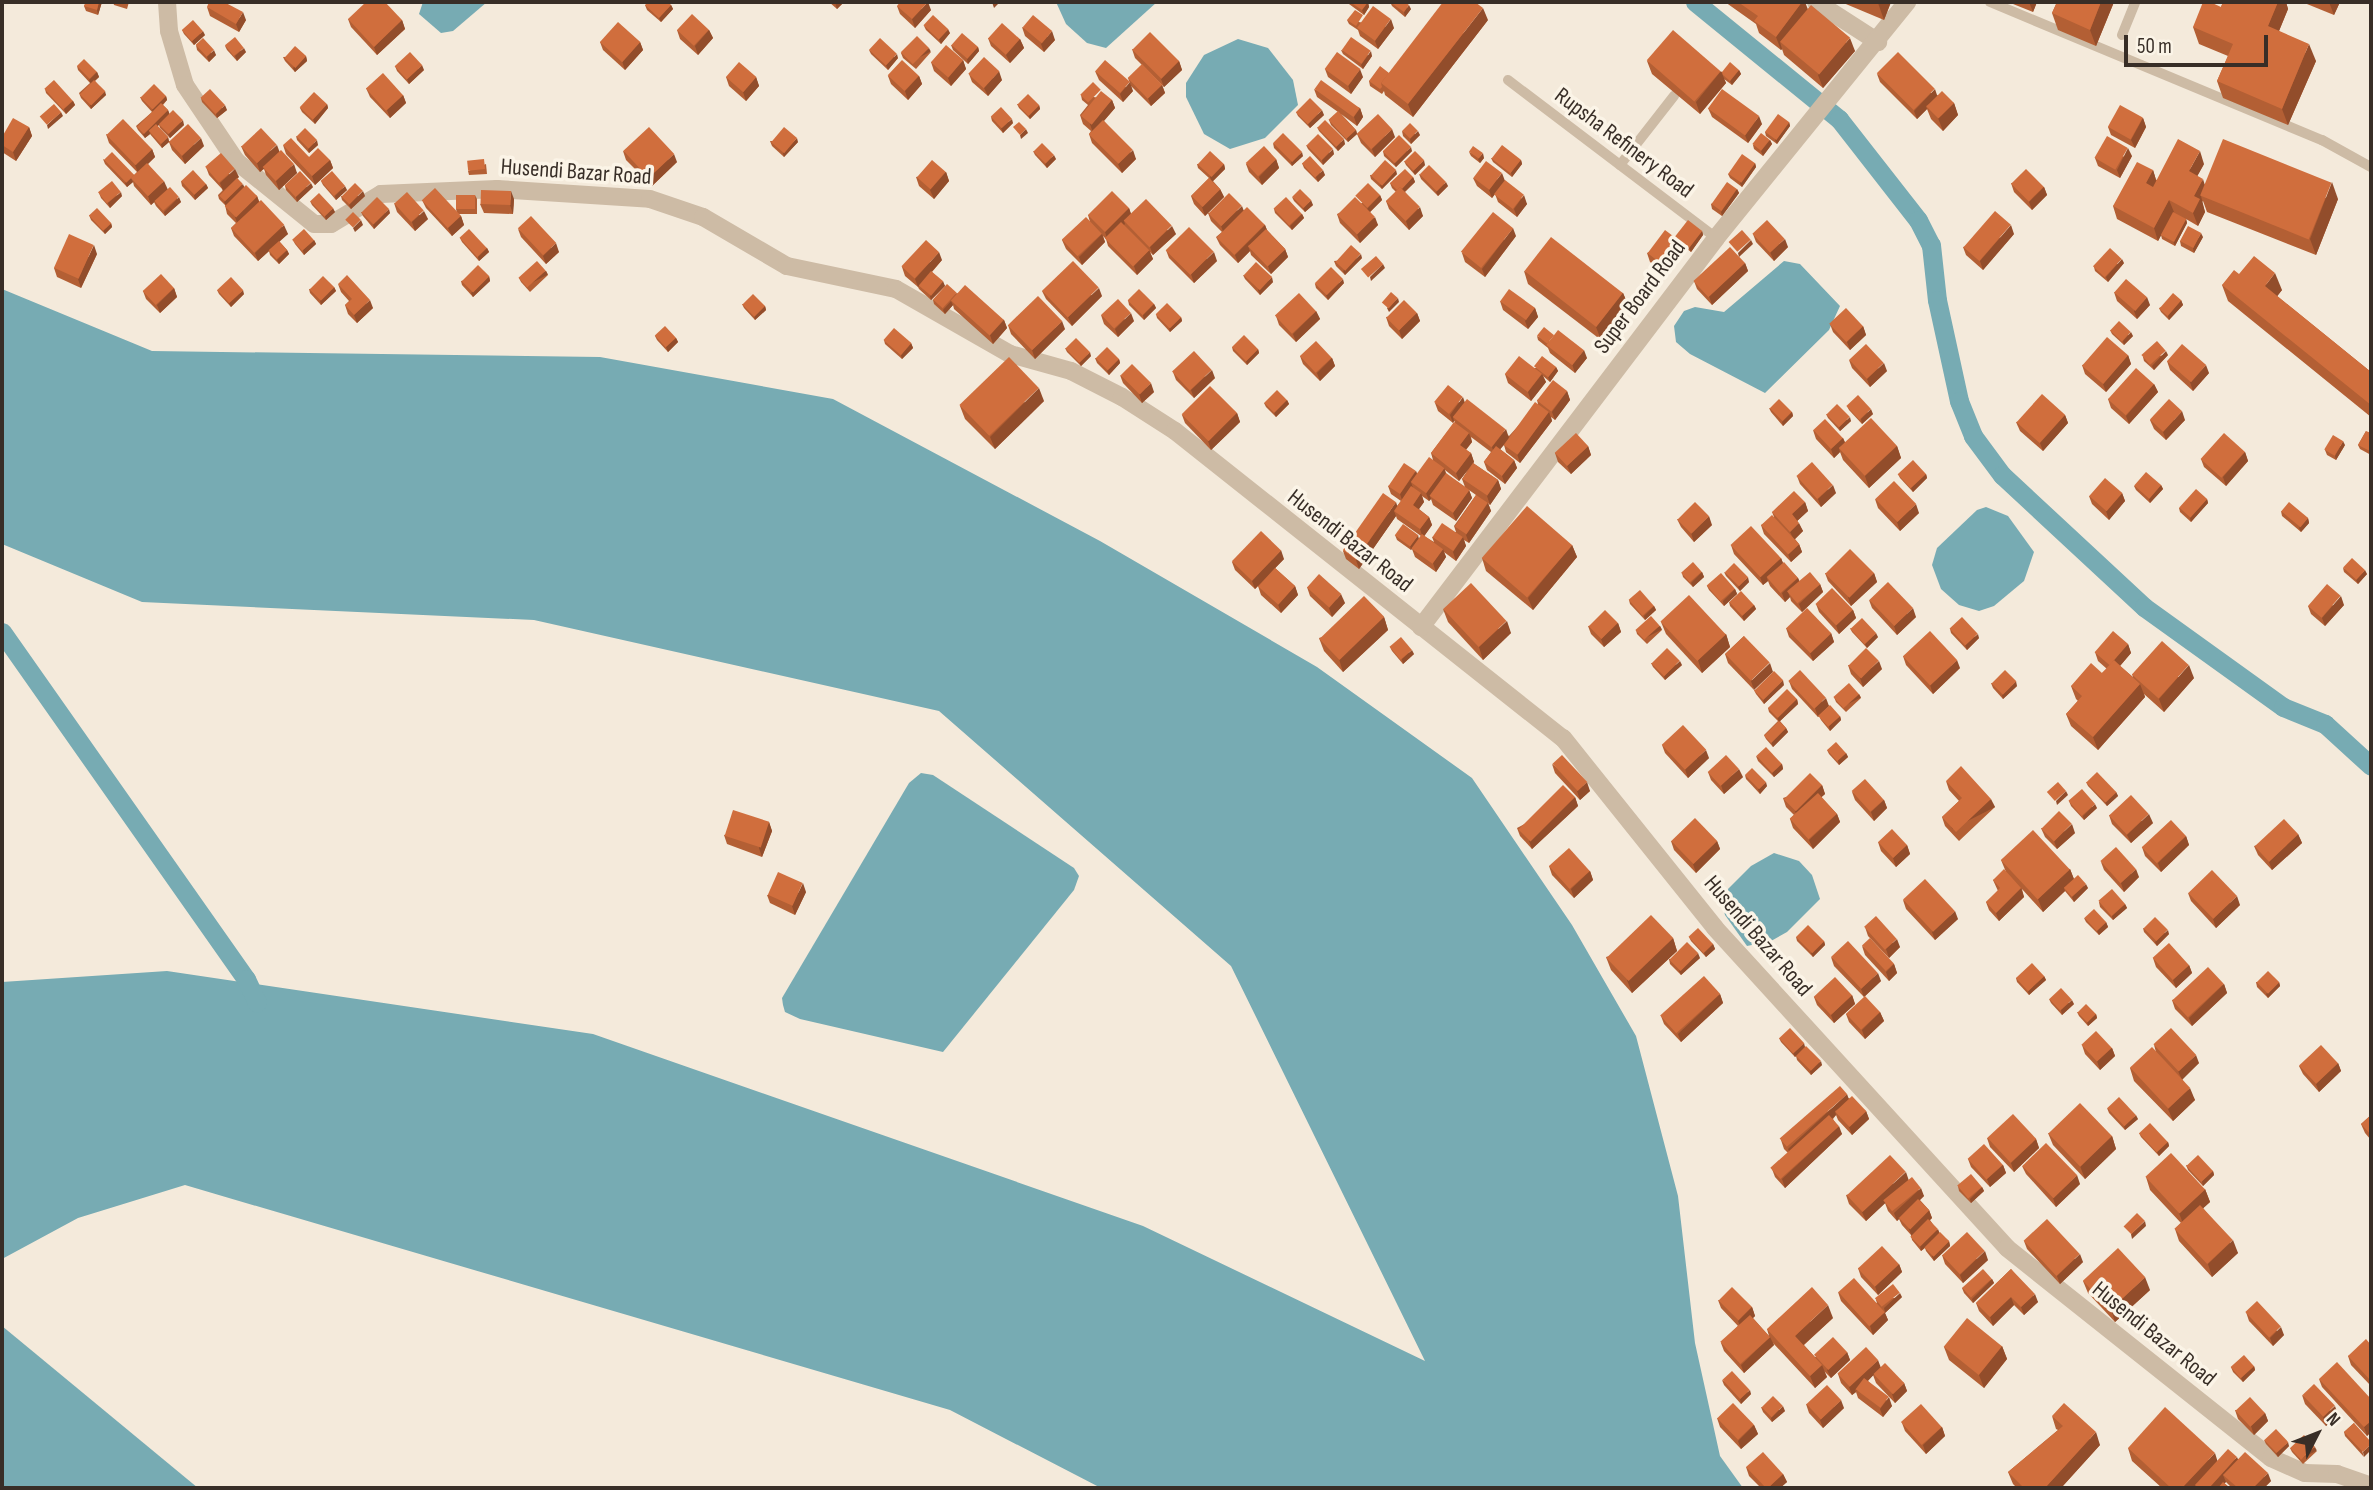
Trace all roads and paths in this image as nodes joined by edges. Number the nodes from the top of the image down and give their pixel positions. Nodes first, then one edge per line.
1 (167, 2) edge
2 (1816, 2) edge
3 (1907, 2) edge
4 (1990, 2) edge
5 (2135, 2) edge
6 (2059, 11) edge
7 (2051, 30) junction
8 (2122, 35) dead end
9 (1878, 42) junction
10 (1508, 79) dead end
11 (1674, 96) edge
12 (1620, 165) junction
13 (2371, 167) edge
14 (1716, 238) junction
15 (1421, 627) junction
16 (2371, 1486) edge

1 - 15 street, Husendi Bazar Road
2 - 9 street
3 - 9 street, Super Board Road
4 - 7 lane
5 - 8 lane
6 - 7 lane
7 - 13 lane
9 - 14 street, Super Board Road
10 - 12 lane, Rupsha Refinery Road
11 - 12 lane
12 - 14 lane, Rupsha Refinery Road
14 - 15 street, Super Board Road
15 - 16 street, Husendi Bazar Road

